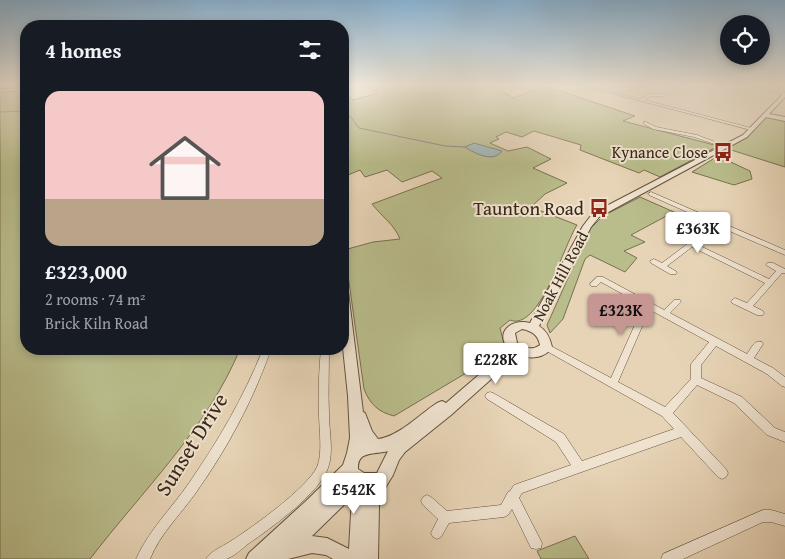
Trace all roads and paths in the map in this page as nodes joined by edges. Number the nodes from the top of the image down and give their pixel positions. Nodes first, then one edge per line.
1 (687, 112) edge
2 (769, 112) edge
3 (766, 115) junction
4 (785, 119) edge
5 (646, 123) dead end
6 (753, 129) junction
7 (726, 147) junction
8 (651, 194) dead end
9 (719, 224) junction
10 (692, 245) junction
11 (785, 253) edge
12 (654, 262) dead end
13 (770, 265) dead end
14 (662, 266) junction
15 (783, 271) edge
16 (673, 272) dead end
17 (601, 279) dead end
18 (770, 282) junction
19 (735, 301) dead end
20 (677, 302) dead end
21 (748, 307) junction
22 (653, 308) junction
23 (760, 313) dead end
24 (664, 314) junction
25 (533, 327) junction
26 (715, 341) junction
27 (759, 344) dead end
28 (349, 345) edge
29 (546, 347) junction
30 (516, 350) junction
31 (264, 355) edge
32 (325, 355) edge
33 (749, 359) junction
34 (696, 380) junction
35 (613, 383) junction
36 (785, 383) edge
37 (355, 396) junction
38 (490, 396) dead end
39 (458, 399) junction
40 (666, 413) junction
41 (683, 431) junction
42 (785, 436) edge
43 (375, 447) junction
44 (389, 464) junction
45 (579, 467) junction
46 (356, 471) junction
47 (722, 473) dead end
48 (380, 480) junction
49 (512, 496) junction
50 (427, 501) dead end
51 (445, 517) junction
52 (785, 520) edge
53 (437, 533) dead end
54 (536, 543) dead end
55 (279, 556) edge
56 (143, 558) edge
57 (213, 559) edge
58 (255, 559) edge
59 (347, 559) edge
60 (357, 559) edge
61 (369, 559) edge
62 (668, 559) edge

1 - 6 street
2 - 3 street, Noak Hill Road
3 - 4 street
3 - 6 street, Noak Hill Road
5 - 7 street
6 - 7 street, Noak Hill Road
7 - 25 street, Noak Hill Road
8 - 9 street
9 - 10 street
9 - 11 street
10 - 14 street
10 - 18 street
12 - 14 street
13 - 15 street
14 - 16 street
15 - 18 street
17 - 22 street
18 - 21 street
19 - 21 street
20 - 24 street
21 - 23 street
22 - 24 street
22 - 35 street
24 - 26 street
25 - 29 street, Noak Hill Road
25 - 30 street, Noak Hill Road
26 - 33 street
26 - 34 street
27 - 33 street
28 - 37 street
29 - 30 street, Noak Hill Road
29 - 35 street
30 - 39 street
31 - 56 street, Sunset Drive
32 - 57 street
33 - 36 street
34 - 40 street
34 - 42 street
35 - 40 street
37 - 43 street
37 - 46 street
38 - 45 street
39 - 43 street
39 - 44 street
40 - 41 street
41 - 45 street
41 - 47 street
43 - 44 street
43 - 46 street
44 - 48 street
45 - 49 street
46 - 48 street
46 - 55 street
46 - 58 street
46 - 60 street
48 - 61 street
49 - 51 street
49 - 54 street
50 - 51 street
51 - 53 street
52 - 62 street
55 - 59 street

